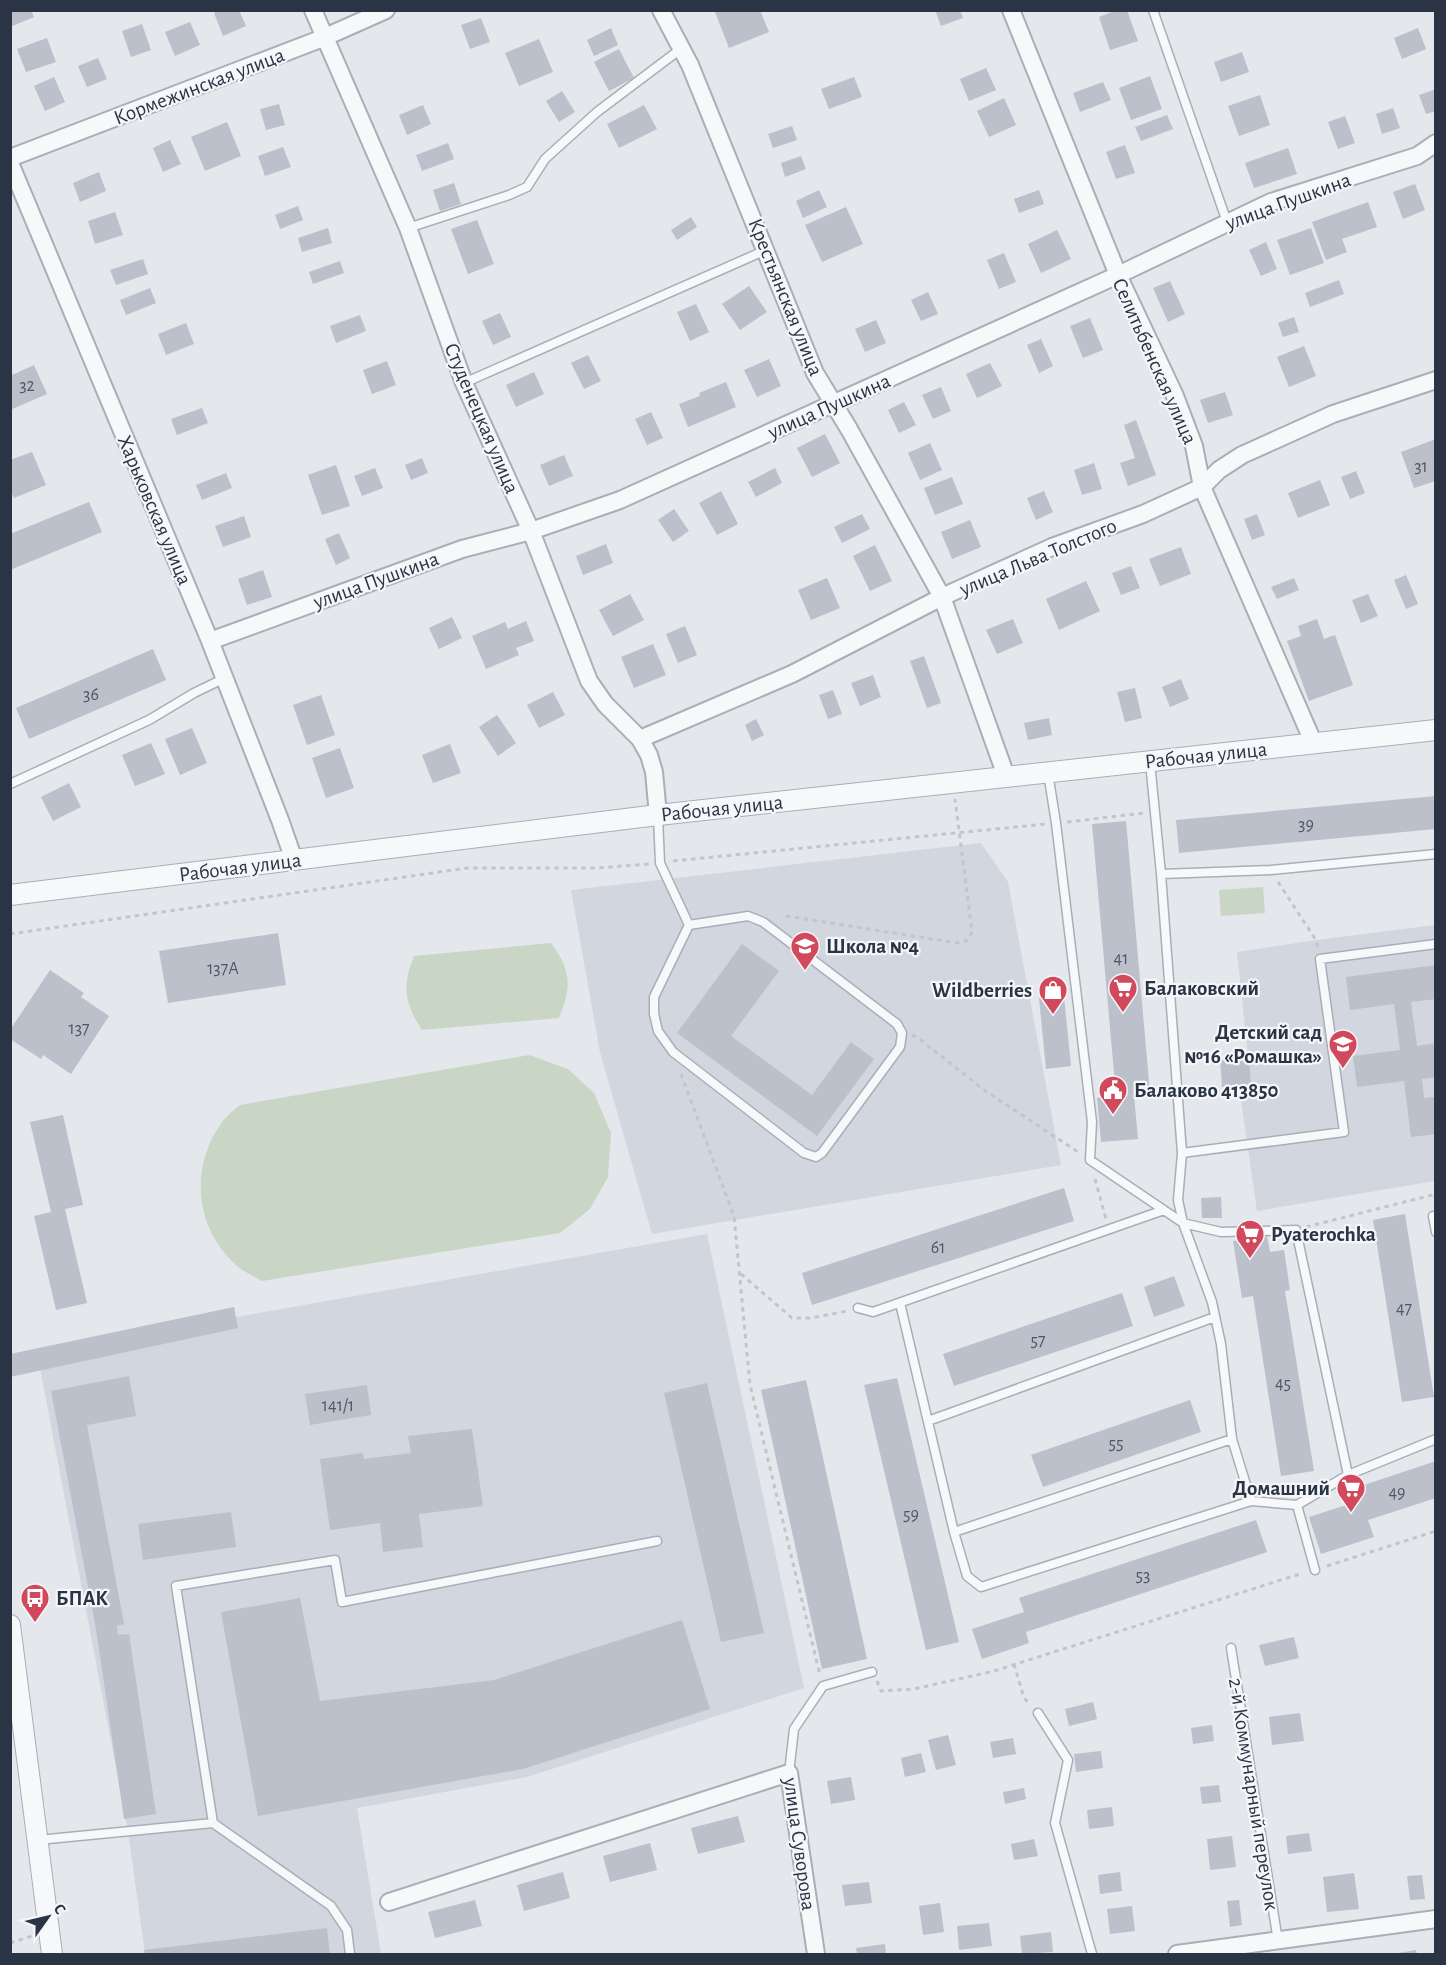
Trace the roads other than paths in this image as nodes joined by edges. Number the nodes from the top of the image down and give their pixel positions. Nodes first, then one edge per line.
1 (313, 10) edge
2 (386, 10) edge
3 (661, 10) edge
4 (1011, 10) edge
5 (1153, 10) edge
6 (323, 38) junction
7 (681, 48) junction
8 (1436, 143) edge
9 (10, 160) edge
10 (1227, 222) junction
11 (408, 228) junction
12 (767, 250) junction
13 (1118, 275) junction
14 (1436, 380) edge
15 (464, 383) junction
16 (833, 404) junction
17 (1202, 487) junction
18 (531, 531) junction
19 (942, 597) junction
20 (210, 641) junction
21 (225, 678) junction
22 (1436, 730) edge
23 (640, 739) junction
24 (1314, 744) junction
25 (1150, 762) junction
26 (1047, 772) junction
27 (1006, 776) junction
28 (10, 784) edge
29 (658, 815) junction
30 (1436, 854) edge
31 (294, 860) junction
32 (1161, 874) junction
33 (10, 895) edge
34 (688, 925) junction
35 (1436, 944) edge
36 (1182, 1153) junction
37 (1164, 1210) junction
38 (1433, 1216) dead end
39 (1183, 1223) junction
40 (1436, 1232) edge
41 (900, 1303) junction
42 (858, 1308) road end
43 (1215, 1317) junction
44 (928, 1421) junction
45 (1232, 1439) junction
46 (1436, 1439) edge
47 (1348, 1475) junction
48 (1251, 1501) junction
49 (1297, 1505) junction
50 (954, 1532) junction
51 (657, 1541) dead end
52 (1315, 1570) road end
53 (10, 1625) edge
54 (1231, 1648) dead end
55 (872, 1672) road end
56 (1038, 1713) road end
57 (789, 1773) junction
58 (213, 1823) junction
59 (37, 1840) junction
60 (389, 1902) dead end
61 (1436, 1919) edge
62 (1278, 1941) junction
63 (52, 1954) edge
64 (350, 1954) edge
65 (816, 1954) edge
66 (1092, 1954) edge
67 (1177, 1954) edge

1 - 6 street, Студенецкая улица
2 - 6 street, Кормежинская улица
3 - 7 street, Крестьянская улица
4 - 13 street, Селитьбенская улица
5 - 10 lane
6 - 9 street, Кормежинская улица
6 - 11 street, Студенецкая улица
7 - 11 lane
7 - 12 street, Крестьянская улица
8 - 10 street, улица Пушкина
9 - 20 street, Харьковская улица
10 - 13 street, улица Пушкина
11 - 15 street, Студенецкая улица
12 - 15 lane
12 - 16 street, Крестьянская улица
13 - 16 street, улица Пушкина
13 - 17 street, Селитьбенская улица
14 - 17 street, улица Льва Толстого
15 - 18 street, Студенецкая улица
16 - 18 street, улица Пушкина
16 - 19 street, Крестьянская улица
17 - 19 street, улица Льва Толстого
17 - 24 street, Селитьбенская улица
18 - 20 street, улица Пушкина
18 - 23 street, Студенецкая улица
19 - 23 street, улица Льва Толстого
19 - 27 street, Крестьянская улица
20 - 21 street, Харьковская улица
21 - 28 lane
21 - 31 street, Харьковская улица
22 - 24 street, Рабочая улица
23 - 29 street, Студенецкая улица
24 - 25 street, Рабочая улица
25 - 26 street, Рабочая улица
25 - 32 lane
26 - 27 street, Рабочая улица
26 - 37 lane
27 - 29 street, Рабочая улица
29 - 31 street, Рабочая улица
29 - 34 lane
30 - 32 lane
31 - 33 street, Рабочая улица
32 - 36 lane
34 - 34 lane
35 - 36 lane
36 - 39 lane
37 - 39 lane
37 - 41 lane
38 - 40 lane
39 - 43 lane
39 - 47 lane
41 - 42 lane
41 - 44 lane
43 - 44 lane
43 - 45 lane
44 - 50 lane
45 - 48 lane
45 - 50 lane
46 - 47 lane
47 - 49 lane
48 - 49 lane
48 - 50 lane
49 - 52 lane
51 - 58 lane
53 - 59 street
54 - 62 lane, 2-й Коммунарный переулок
55 - 57 lane, улица Суворова
56 - 66 lane
57 - 60 street
57 - 65 street, улица Суворова
58 - 59 lane
58 - 64 lane
59 - 63 street
61 - 62 street
62 - 67 street

